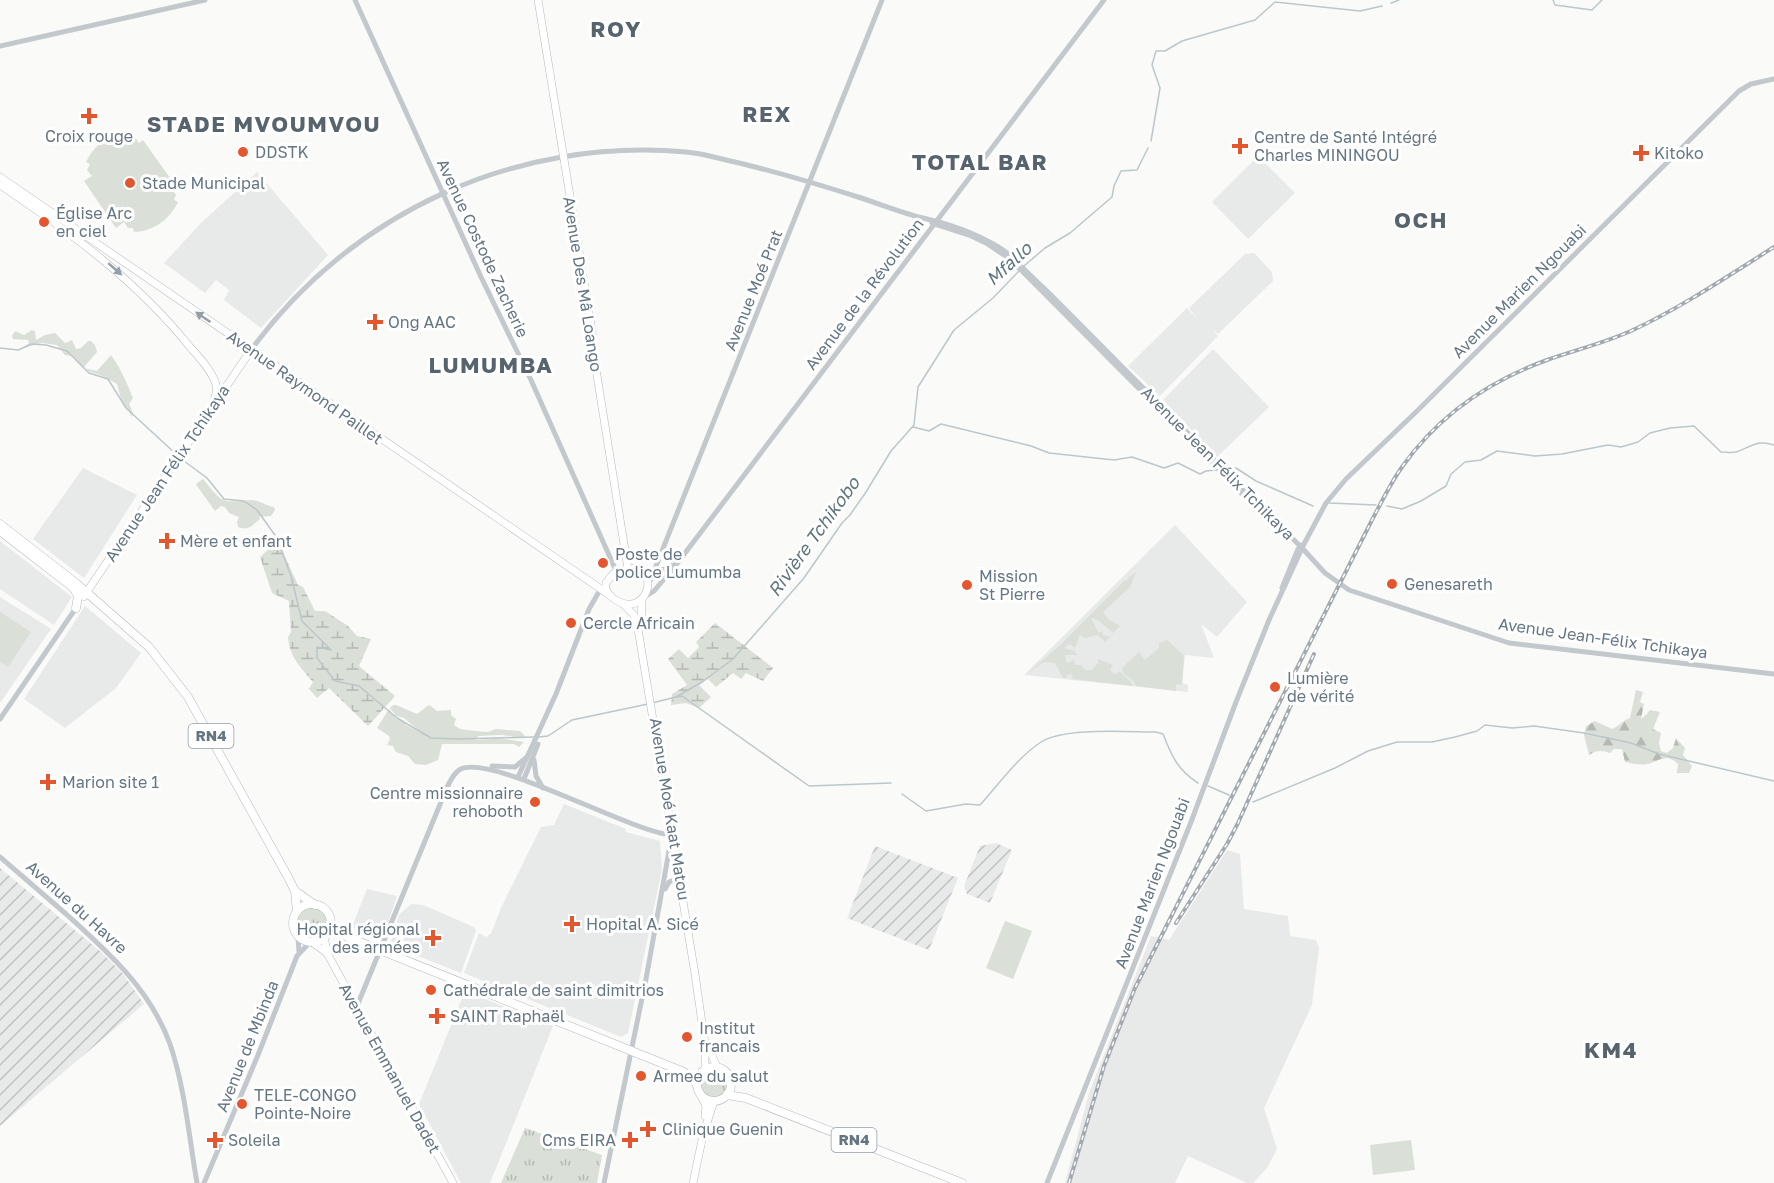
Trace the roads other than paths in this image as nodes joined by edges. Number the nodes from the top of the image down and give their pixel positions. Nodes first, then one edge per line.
1 (205, 0) edge
2 (355, 0) edge
3 (538, 0) edge
4 (882, 0) edge
5 (1102, 0) edge
6 (0, 46) edge
7 (1774, 79) edge
8 (564, 156) junction
9 (0, 177) edge
10 (810, 182) junction
11 (0, 185) edge
12 (444, 193) junction
13 (942, 214) junction
14 (933, 222) junction
15 (944, 225) junction
16 (929, 231) junction
17 (251, 350) junction
18 (215, 383) junction
19 (226, 387) junction
20 (212, 407) junction
21 (0, 524) edge
22 (0, 531) edge
23 (1302, 549) junction
24 (628, 569) junction
25 (645, 571) junction
26 (656, 571) junction
27 (617, 573) junction
28 (606, 583) junction
29 (73, 588) junction
30 (600, 590) junction
31 (646, 590) junction
32 (85, 594) junction
33 (610, 596) junction
34 (642, 599) junction
35 (622, 603) junction
36 (76, 608) junction
37 (639, 622) junction
38 (1774, 674) edge
39 (0, 719) edge
40 (532, 755) junction
41 (467, 767) junction
42 (521, 778) junction
43 (544, 789) junction
44 (671, 837) junction
45 (0, 857) edge
46 (679, 878) junction
47 (295, 891) junction
48 (662, 896) junction
49 (315, 904) junction
50 (297, 911) junction
51 (330, 923) junction
52 (340, 934) junction
53 (298, 936) junction
54 (325, 936) junction
55 (311, 942) junction
56 (381, 951) junction
57 (299, 953) junction
58 (327, 953) junction
59 (357, 1006) junction
60 (631, 1050) junction
61 (717, 1067) junction
62 (703, 1071) junction
63 (684, 1072) junction
64 (731, 1083) junction
65 (697, 1084) junction
66 (727, 1095) junction
67 (701, 1096) junction
68 (746, 1098) junction
69 (714, 1101) junction
70 (703, 1135) junction
71 (197, 1183) edge
72 (204, 1183) edge
73 (453, 1183) edge
74 (604, 1183) edge
75 (693, 1183) edge
76 (962, 1183) edge
77 (1047, 1183) edge

1 - 6 street
2 - 12 street, Avenue Costode Zacherie
3 - 8 main road, Avenue Des Mâ Loango
4 - 10 street, Avenue Moé Prat
5 - 13 street, Avenue de la Révolution
5 - 14 street, Avenue de la Révolution
7 - 23 street, Avenue Marien Ngouabi
8 - 10 street, Avenue Jean Félix Tchikaya
8 - 12 street, Avenue Jean Félix Tchikaya
8 - 24 main road, Avenue Des Mâ Loango
17 -> 9 main road, Avenue Raymond Paillet
10 - 14 street, Avenue Jean Félix Tchikaya
10 - 26 street, Avenue Moé Prat
11 -> 18 main road
12 - 17 street, Avenue Jean Félix Tchikaya
12 - 27 street, Avenue Costode Zacherie
13 - 14 street, Avenue de la Révolution
13 - 15 street
14 - 15 street, Avenue Jean Félix Tchikaya
14 - 16 street, Avenue de la Révolution
14 - 26 street, Avenue de la Révolution
15 - 16 street
15 - 23 street, Avenue Jean Félix Tchikaya
16 - 34 street, Avenue de la Révolution
17 - 19 main road, Avenue Jean Félix Tchikaya
17 - 30 main road, Avenue Raymond Paillet
18 - 19 main road
18 - 20 main road
19 - 20 main road, Avenue Jean Félix Tchikaya
20 - 32 main road, Avenue Jean Félix Tchikaya
21 - 32 highway, RN4
22 - 29 highway, RN4
23 - 38 street, Avenue Jean-Félix Tchikaya
23 - 77 street, Avenue Marien Ngouabi
24 - 25 main road
24 - 27 main road
25 - 26 street
25 - 31 main road
26 - 31 street, Avenue Moé Prat
27 - 28 main road
28 - 30 main road
28 - 33 main road
29 - 32 highway, RN4
29 - 36 highway
30 - 33 main road, Avenue Raymond Paillet
30 - 40 street
31 - 34 main road
32 - 36 street
32 - 47 highway, RN4
33 - 35 main road
34 - 35 main road
34 - 37 main road
35 - 37 main road
36 - 39 street
37 - 44 main road, Avenue Moé Kaat Matou
37 - 61 main road, Avenue Moé Kaat Matou
40 - 41 street
40 - 42 street
40 - 43 street
41 - 42 street
41 - 56 street
42 - 43 street
43 - 44 street
44 - 46 main road, Avenue Moé Kaat Matou
44 - 48 street
45 - 71 street, Avenue du Havre
46 - 48 street
46 - 62 main road, Avenue Moé Kaat Matou
47 - 49 highway, RN4
47 - 50 highway, RN4
48 - 60 street
49 - 50 highway
49 - 51 highway, RN4
50 - 53 highway, RN4
51 - 52 highway, RN4
51 - 54 highway
52 - 54 highway, RN4
52 - 56 highway, RN4
53 - 55 highway
53 - 57 street, Avenue de Mbinda
54 - 55 highway, RN4
54 - 58 main road, Avenue Emmanuel Dadet
55 - 57 street, Avenue de Mbinda
55 - 58 main road, Avenue Emmanuel Dadet
56 - 59 street
56 - 60 highway, RN4
57 - 72 street, Avenue de Mbinda
58 - 59 main road, Avenue Emmanuel Dadet
59 - 73 main road, Avenue Emmanuel Dadet
60 - 63 highway, RN4
60 - 74 street
61 - 62 highway, RN4
61 - 64 highway, RN4
62 - 63 highway, RN4
62 - 65 highway
63 - 65 highway, RN4
64 - 66 highway
64 - 68 highway, RN4
65 - 67 highway, RN4
66 - 68 highway, RN4
66 - 69 highway
67 - 69 highway
67 - 70 main road
68 - 76 highway, RN4
69 - 70 main road
70 - 75 main road

